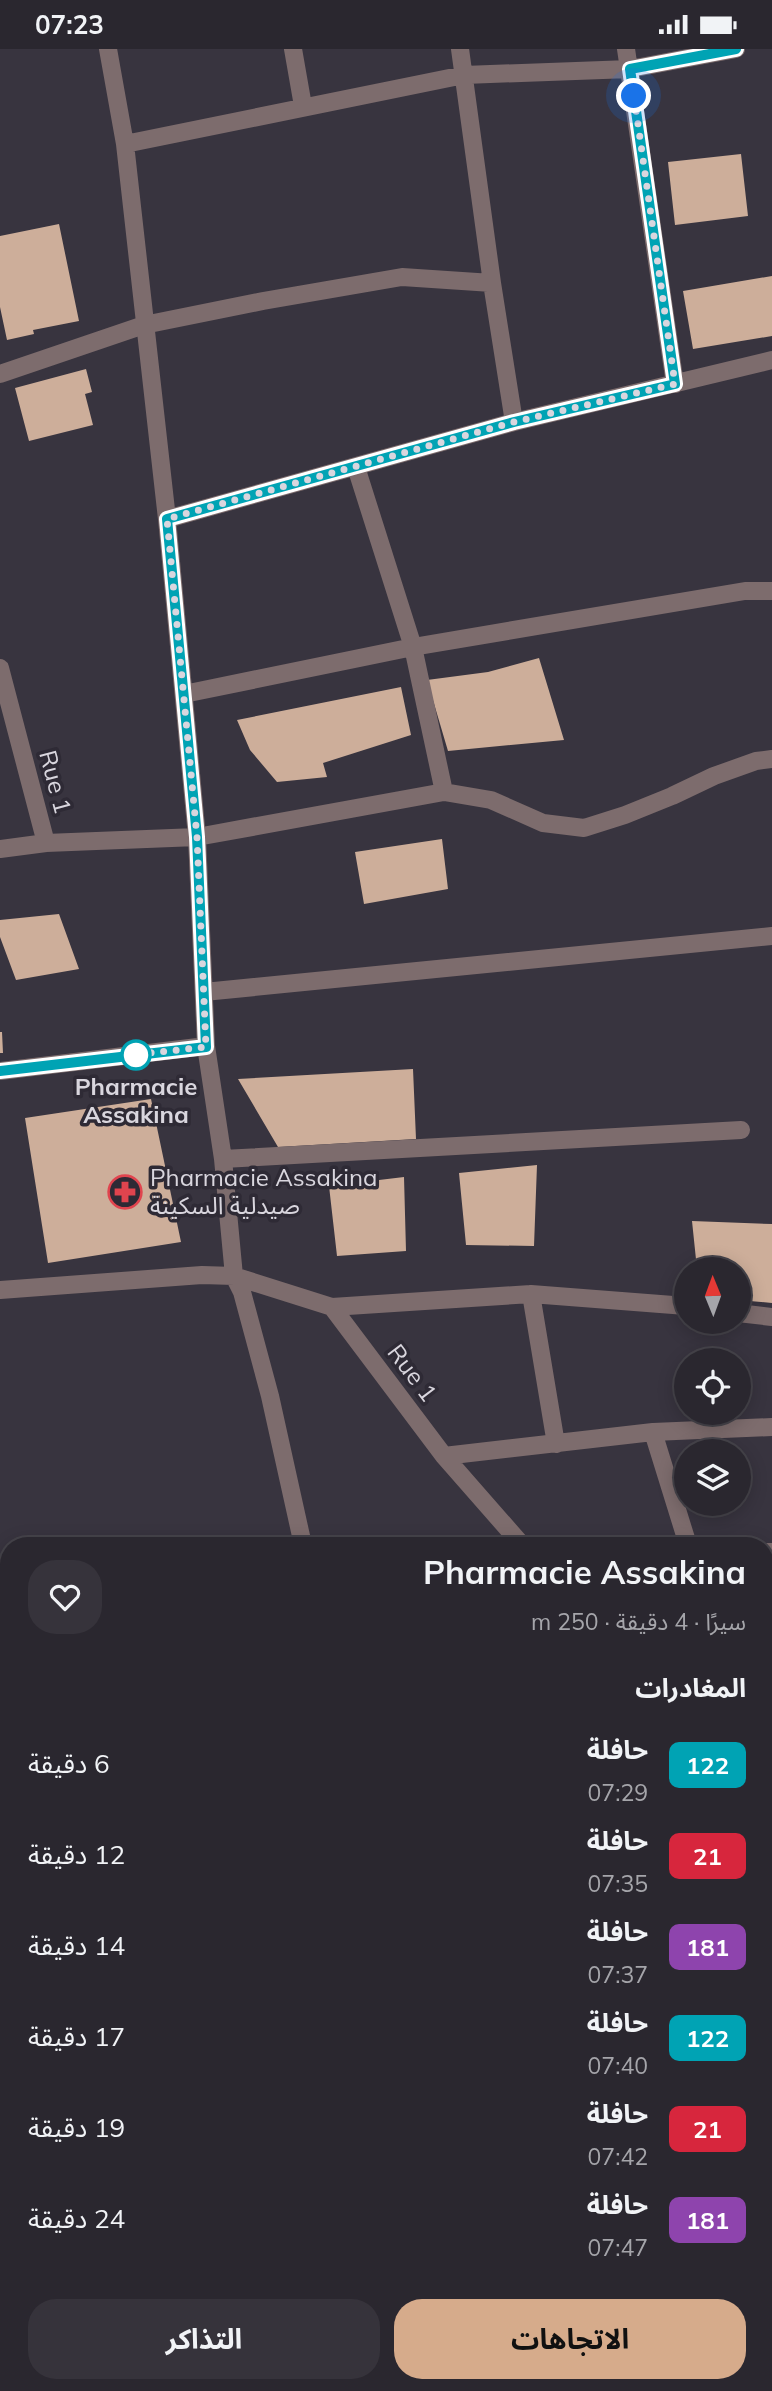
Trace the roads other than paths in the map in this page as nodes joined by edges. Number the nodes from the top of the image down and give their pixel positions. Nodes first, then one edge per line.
1 (108, 49) edge
2 (293, 49) edge
3 (460, 49) edge
4 (626, 49) edge
5 (736, 49) edge
6 (630, 69) junction
7 (464, 75) junction
8 (303, 106) junction
9 (125, 144) junction
10 (492, 283) junction
11 (144, 325) junction
12 (772, 360) edge
13 (0, 374) edge
14 (675, 384) junction
15 (514, 422) junction
16 (356, 467) junction
17 (167, 519) junction
18 (772, 591) edge
19 (413, 647) junction
20 (0, 668) edge
21 (184, 694) junction
22 (772, 759) edge
23 (444, 792) junction
24 (197, 837) junction
25 (46, 843) junction
26 (0, 849) edge
27 (772, 936) edge
28 (204, 992) junction
29 (206, 1047) junction
30 (0, 1071) edge
31 (741, 1130) dead end
32 (223, 1159) junction
33 (234, 1276) junction
34 (0, 1290) edge
35 (531, 1294) junction
36 (674, 1305) edge
37 (331, 1307) junction
38 (751, 1315) edge
39 (772, 1317) edge
40 (772, 1427) edge
41 (653, 1432) junction
42 (556, 1444) junction
43 (444, 1456) junction
44 (301, 1537) edge
45 (515, 1537) edge
46 (686, 1537) edge

1 - 9 street
2 - 8 street
3 - 7 street
4 - 6 street
5 - 6 street
6 - 7 street
6 - 14 street
7 - 8 street
7 - 10 street
8 - 9 street
9 - 11 street
10 - 11 street
10 - 15 street
11 - 13 street
11 - 17 street
12 - 14 street
14 - 15 street
15 - 16 street
16 - 17 street
16 - 19 street
17 - 21 street
18 - 19 street
19 - 21 street
19 - 23 street
20 - 25 street, Rue 1
21 - 24 street
22 - 23 street, Rue 1
23 - 24 street, Rue 1
24 - 25 street, Rue 1
24 - 28 street
25 - 26 street
27 - 28 street
28 - 29 street
29 - 30 street
29 - 32 street
31 - 32 street
32 - 33 street
33 - 34 street
33 - 37 street
33 - 44 street
35 - 36 street
35 - 37 street
35 - 42 street
37 - 43 street, Rue 1
38 - 39 street
40 - 41 street
41 - 42 street
41 - 46 street
42 - 43 street
43 - 45 street, Rue 1

